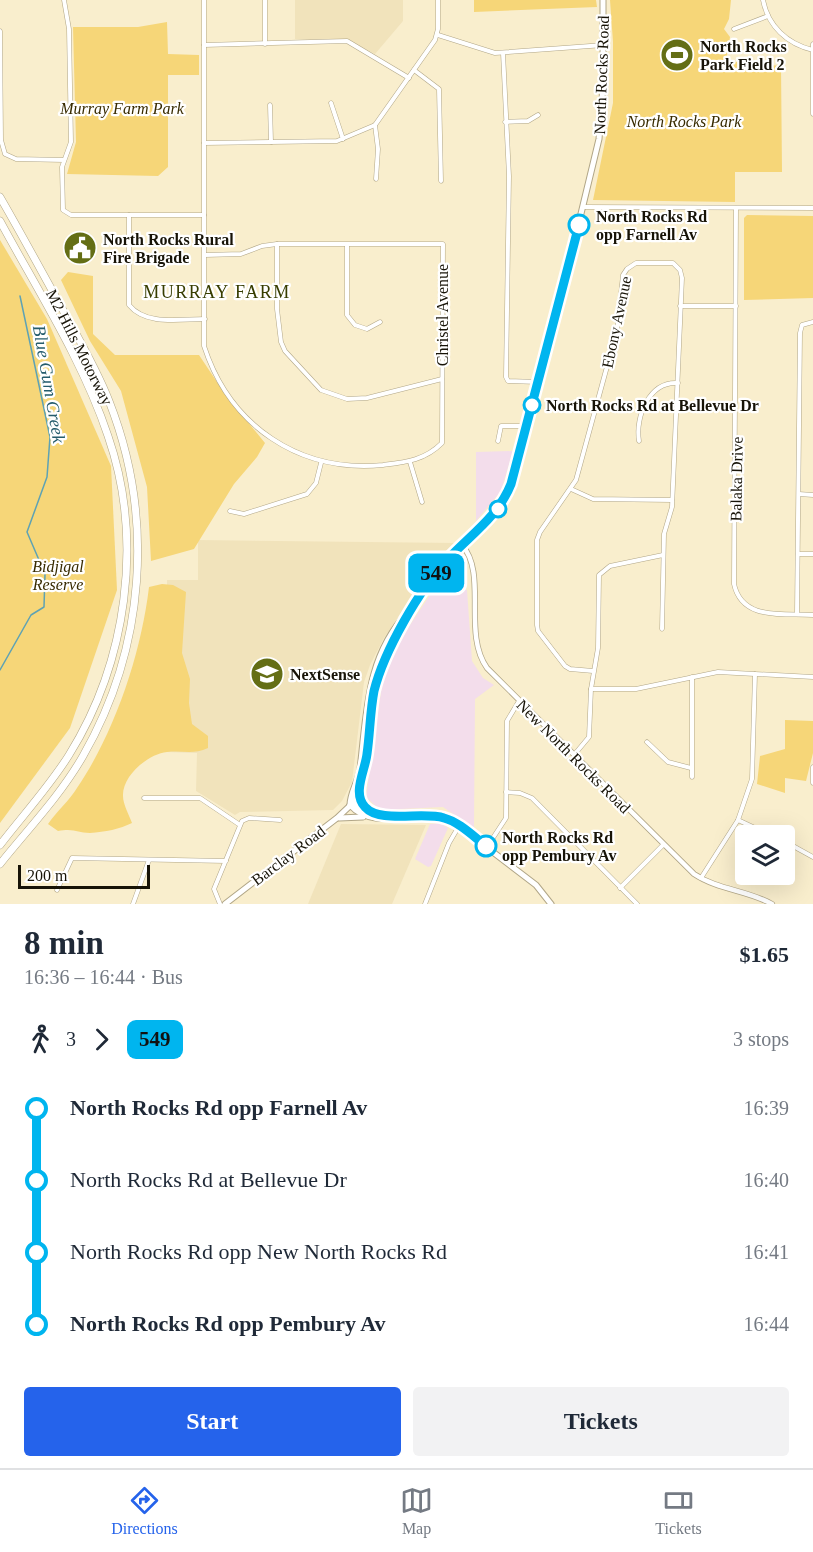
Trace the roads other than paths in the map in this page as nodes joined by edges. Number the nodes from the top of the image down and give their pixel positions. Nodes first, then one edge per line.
1 (64, 0) edge
2 (204, 0) edge
3 (265, 0) edge
4 (438, 0) edge
5 (603, 0) edge
6 (763, 0) edge
7 (768, 16) junction
8 (734, 29) dead end
9 (0, 31) edge
10 (438, 35) junction
11 (265, 44) junction
12 (813, 44) edge
13 (204, 45) junction
14 (604, 45) junction
15 (813, 50) edge
16 (503, 53) junction
17 (414, 70) junction
18 (409, 78) junction
19 (331, 104) dead end
20 (270, 105) dead end
21 (813, 114) edge
22 (538, 115) dead end
23 (505, 122) junction
24 (375, 125) junction
25 (343, 139) junction
26 (271, 142) junction
27 (204, 143) junction
28 (64, 160) junction
29 (376, 179) dead end
30 (441, 181) dead end
31 (0, 197) edge
32 (583, 207) junction
33 (736, 208) junction
34 (813, 208) edge
35 (129, 215) junction
36 (204, 215) junction
37 (0, 221) edge
38 (278, 244) junction
39 (347, 246) junction
40 (206, 255) junction
41 (680, 306) junction
42 (736, 306) junction
43 (205, 319) junction
44 (380, 322) dead end
45 (813, 322) edge
46 (442, 379) junction
47 (538, 382) junction
48 (678, 383) junction
49 (526, 426) junction
50 (498, 441) dead end
51 (639, 441) dead end
52 (410, 462) junction
53 (321, 463) junction
54 (571, 489) junction
55 (799, 494) junction
56 (813, 495) edge
57 (672, 500) junction
58 (422, 502) dead end
59 (230, 511) dead end
60 (462, 545) junction
61 (798, 554) junction
62 (813, 554) edge
63 (663, 555) junction
64 (412, 608) junction
65 (797, 614) junction
66 (813, 615) edge
67 (662, 629) dead end
68 (593, 671) junction
69 (755, 674) junction
70 (692, 677) junction
71 (813, 677) edge
72 (591, 689) junction
73 (519, 701) junction
74 (647, 742) dead end
75 (573, 755) junction
76 (813, 767) edge
77 (691, 768) junction
78 (692, 777) dead end
79 (813, 783) edge
80 (359, 791) junction
81 (506, 792) junction
82 (144, 798) dead end
83 (350, 805) junction
84 (377, 814) junction
85 (392, 816) junction
86 (367, 817) junction
87 (337, 818) junction
88 (280, 820) dead end
89 (738, 820) junction
90 (240, 825) junction
91 (749, 825) edge
92 (459, 826) junction
93 (0, 845) edge
94 (663, 845) junction
95 (487, 847) junction
96 (795, 847) edge
97 (813, 857) edge
98 (149, 860) junction
99 (226, 861) junction
100 (0, 864) edge
101 (701, 879) junction
102 (620, 888) junction
103 (57, 890) dead end
104 (133, 904) edge
105 (223, 904) edge
106 (424, 904) edge
107 (551, 904) edge
108 (637, 904) edge
109 (772, 904) edge

1 - 28 street
2 - 13 street
3 - 11 street
4 - 10 street
5 - 14 main road, North Rocks Road
6 - 7 street
7 - 8 street
7 - 15 street
9 - 28 street
10 - 16 street
10 - 17 street
11 - 13 street
11 - 18 street
12 - 15 street
13 - 27 street
14 - 16 street
14 - 32 main road, North Rocks Road
15 - 21 street
16 - 23 street
17 - 18 street
17 - 30 street
18 - 24 street
19 - 25 street
20 - 26 street
22 - 23 street
23 - 47 street
24 - 25 street
24 - 29 street
25 - 26 street
26 - 27 street
27 - 36 street
28 - 35 street
31 - 100 highway, M2 Hills Motorway
32 - 33 street
32 - 47 main road, North Rocks Road
33 - 34 street
33 - 42 street, Balaka Drive
35 - 36 street
35 - 43 street
36 - 40 street
37 - 93 highway, M2 Hills Motorway
38 - 39 street, Christel Avenue
38 - 40 street, Christel Avenue
38 - 46 street
39 - 44 street
39 - 46 street, Christel Avenue
40 - 43 street
41 - 42 street
41 - 48 street
41 - 54 street, Ebony Avenue
42 - 65 street, Balaka Drive
43 - 53 street
45 - 55 street
46 - 52 street, Christel Avenue
47 - 49 main road, North Rocks Road
48 - 51 street
48 - 57 street
49 - 50 street
49 - 60 main road, North Rocks Road
52 - 53 street
52 - 58 street
53 - 59 street
54 - 57 street
54 - 68 street, Ebony Avenue
55 - 56 street
55 - 61 street
57 - 63 street
60 - 64 main road, North Rocks Road
60 - 73 street, New North Rocks Road
61 - 62 street
61 - 65 street
63 - 67 street
63 - 68 street
64 - 80 main road, North Rocks Road
64 - 83 main road, North Rocks Road
65 - 66 street, Balaka Drive
68 - 72 street
69 - 70 street
69 - 71 street
69 - 89 street
70 - 72 street
70 - 77 street
72 - 75 street
73 - 75 street, New North Rocks Road
73 - 81 street
74 - 77 street
75 - 94 street, New North Rocks Road
76 - 79 street
77 - 78 street
80 - 83 main road, North Rocks Road
80 - 84 main road
81 - 95 street
81 - 102 street
82 - 90 street
83 - 84 main road
83 - 86 main road
83 - 87 main road, Barclay Road
84 - 85 main road
85 - 86 main road
85 - 92 main road
86 - 87 main road
87 - 105 main road, Barclay Road
88 - 90 street
89 - 91 street
89 - 101 street
90 - 99 street
92 - 95 main road
92 - 106 street
94 - 101 street, New North Rocks Road
94 - 102 street
95 - 107 main road
96 - 97 street
98 - 99 street
98 - 103 street
98 - 104 street
99 - 105 street
101 - 109 street, New North Rocks Road
102 - 108 street

